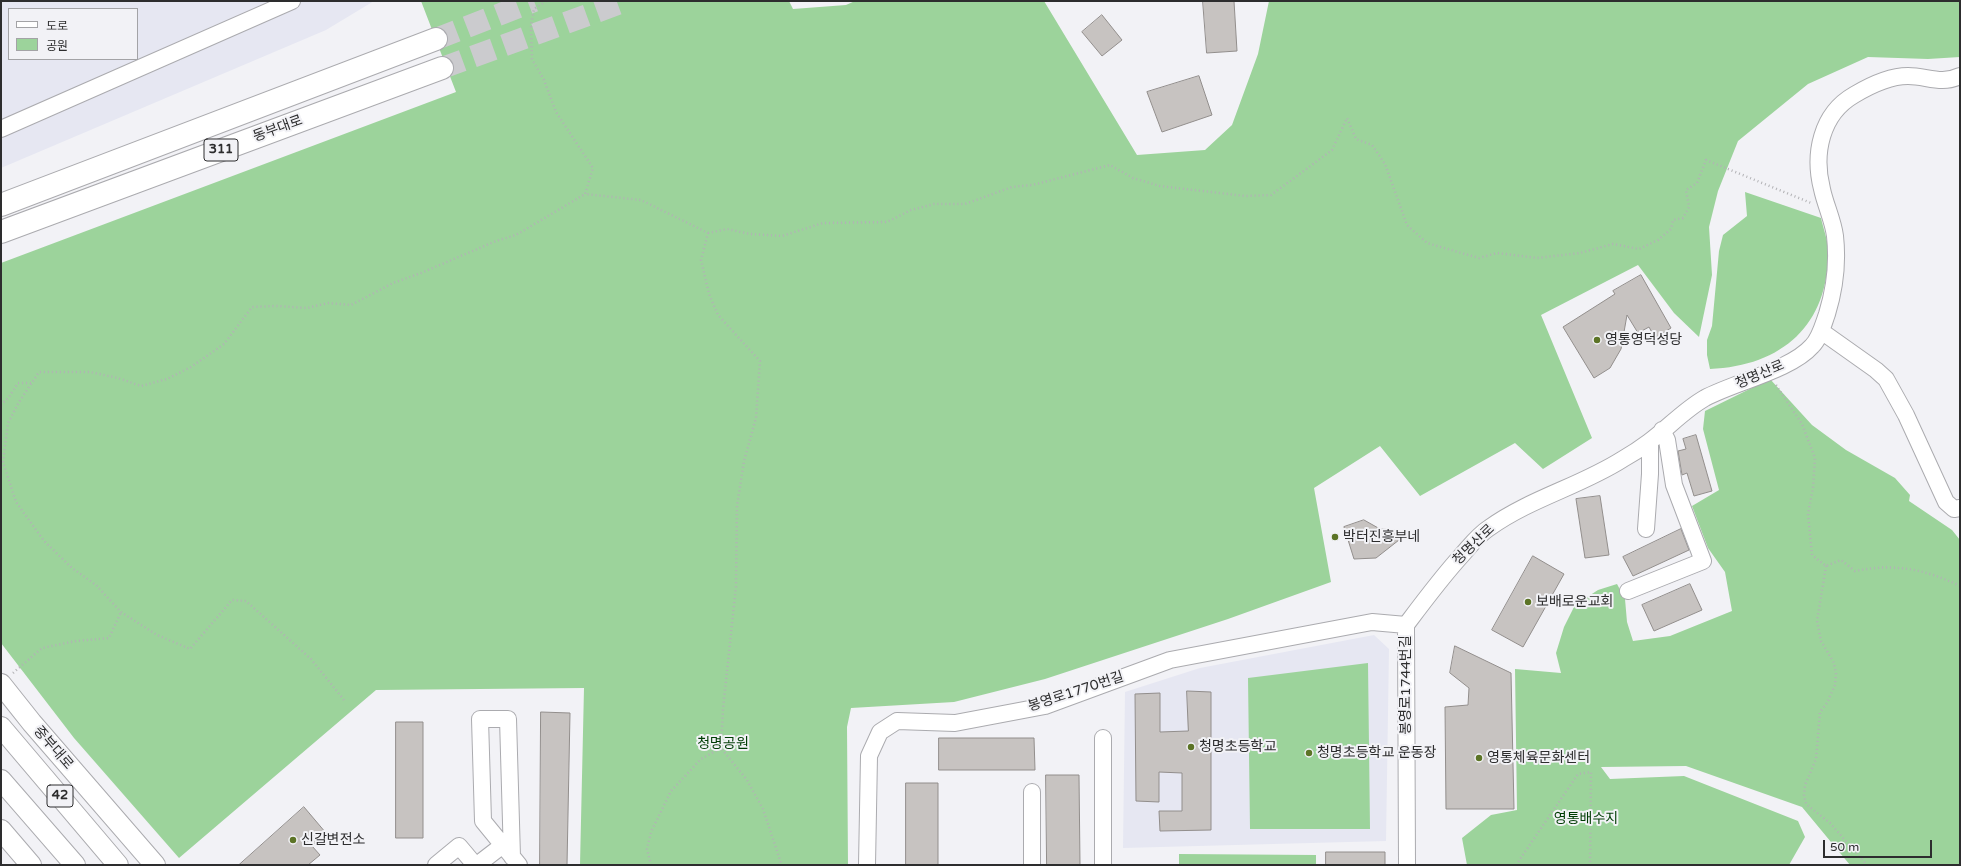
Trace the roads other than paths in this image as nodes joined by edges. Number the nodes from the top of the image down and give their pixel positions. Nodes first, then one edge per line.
1 (292, 1) edge
2 (436, 39) tunnel mouth
3 (442, 68) tunnel mouth
4 (1960, 76) edge
5 (1, 129) edge
6 (1, 205) edge
7 (1, 232) edge
8 (1821, 331) junction
9 (1662, 430) junction
10 (1650, 442) junction
11 (1960, 508) edge
12 (1646, 530) dead end
13 (1628, 591) dead end
14 (1406, 625) junction
15 (4, 681) edge
16 (1, 727) edge
17 (1103, 738) dead end
18 (1, 780) edge
19 (1032, 792) dead end
20 (1, 830) edge
21 (511, 856) edge
22 (31, 865) edge
23 (75, 865) edge
24 (118, 865) edge
25 (154, 865) edge
26 (436, 865) edge
27 (476, 865) edge
28 (867, 865) edge
29 (1032, 865) edge
30 (1103, 865) edge
31 (1407, 865) edge

1 - 5 street
2 - 6 highway, 동부대로 / 311
3 - 7 highway, 동부대로 / 311
4 - 8 street, 청명산로
8 - 9 street, 청명산로
8 - 11 street
9 - 10 street, 청명산로
9 - 13 street
10 - 12 street
10 - 14 street, 청명산로
14 - 28 street, 봉영로1770번길
14 - 31 street, 봉영로1744번길
15 - 25 main road, 중부대로
16 - 24 main road, 42
17 - 30 street
18 - 23 main road, 42
19 - 29 street
20 - 22 main road
21 - 21 street
21 - 27 street
26 - 27 street

